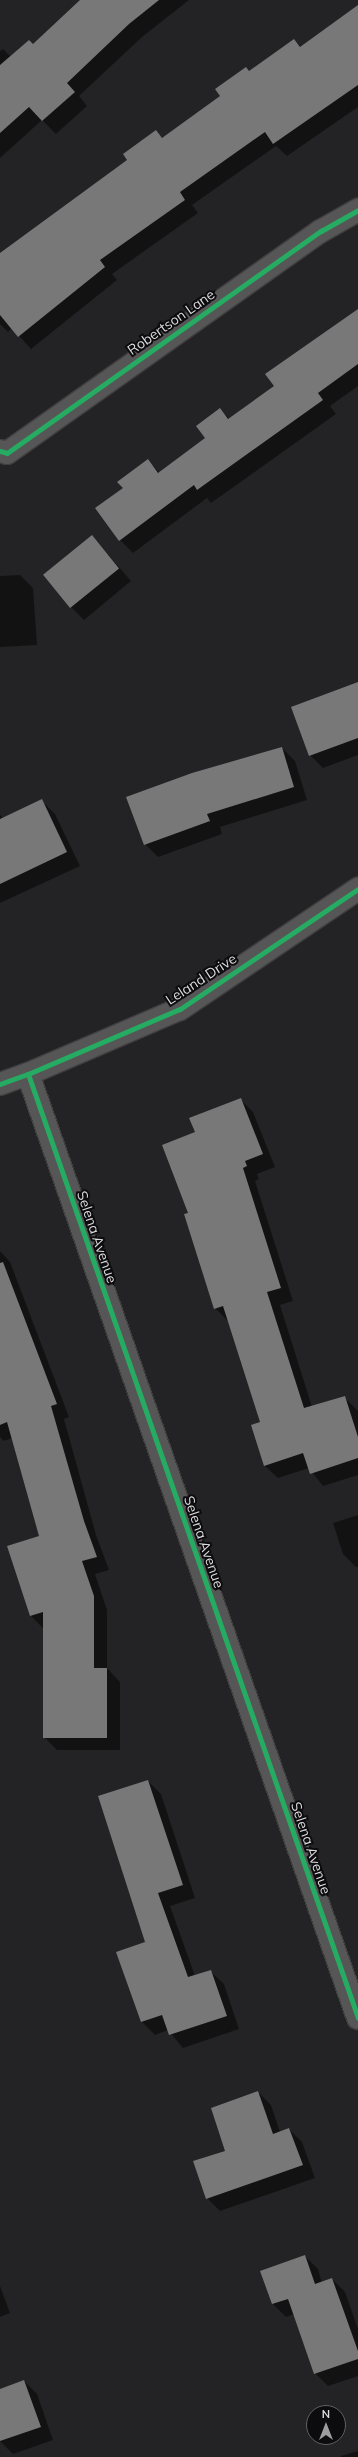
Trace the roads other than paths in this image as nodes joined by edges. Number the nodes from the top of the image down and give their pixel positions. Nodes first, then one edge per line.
1 (358, 210) edge
2 (0, 451) edge
3 (358, 889) edge
4 (28, 1074) junction
5 (0, 1084) edge
6 (358, 2018) edge

1 - 2 street, Robertson Lane
3 - 4 street, Leland Drive
4 - 5 street, Leland Drive
4 - 6 street, Selena Avenue

